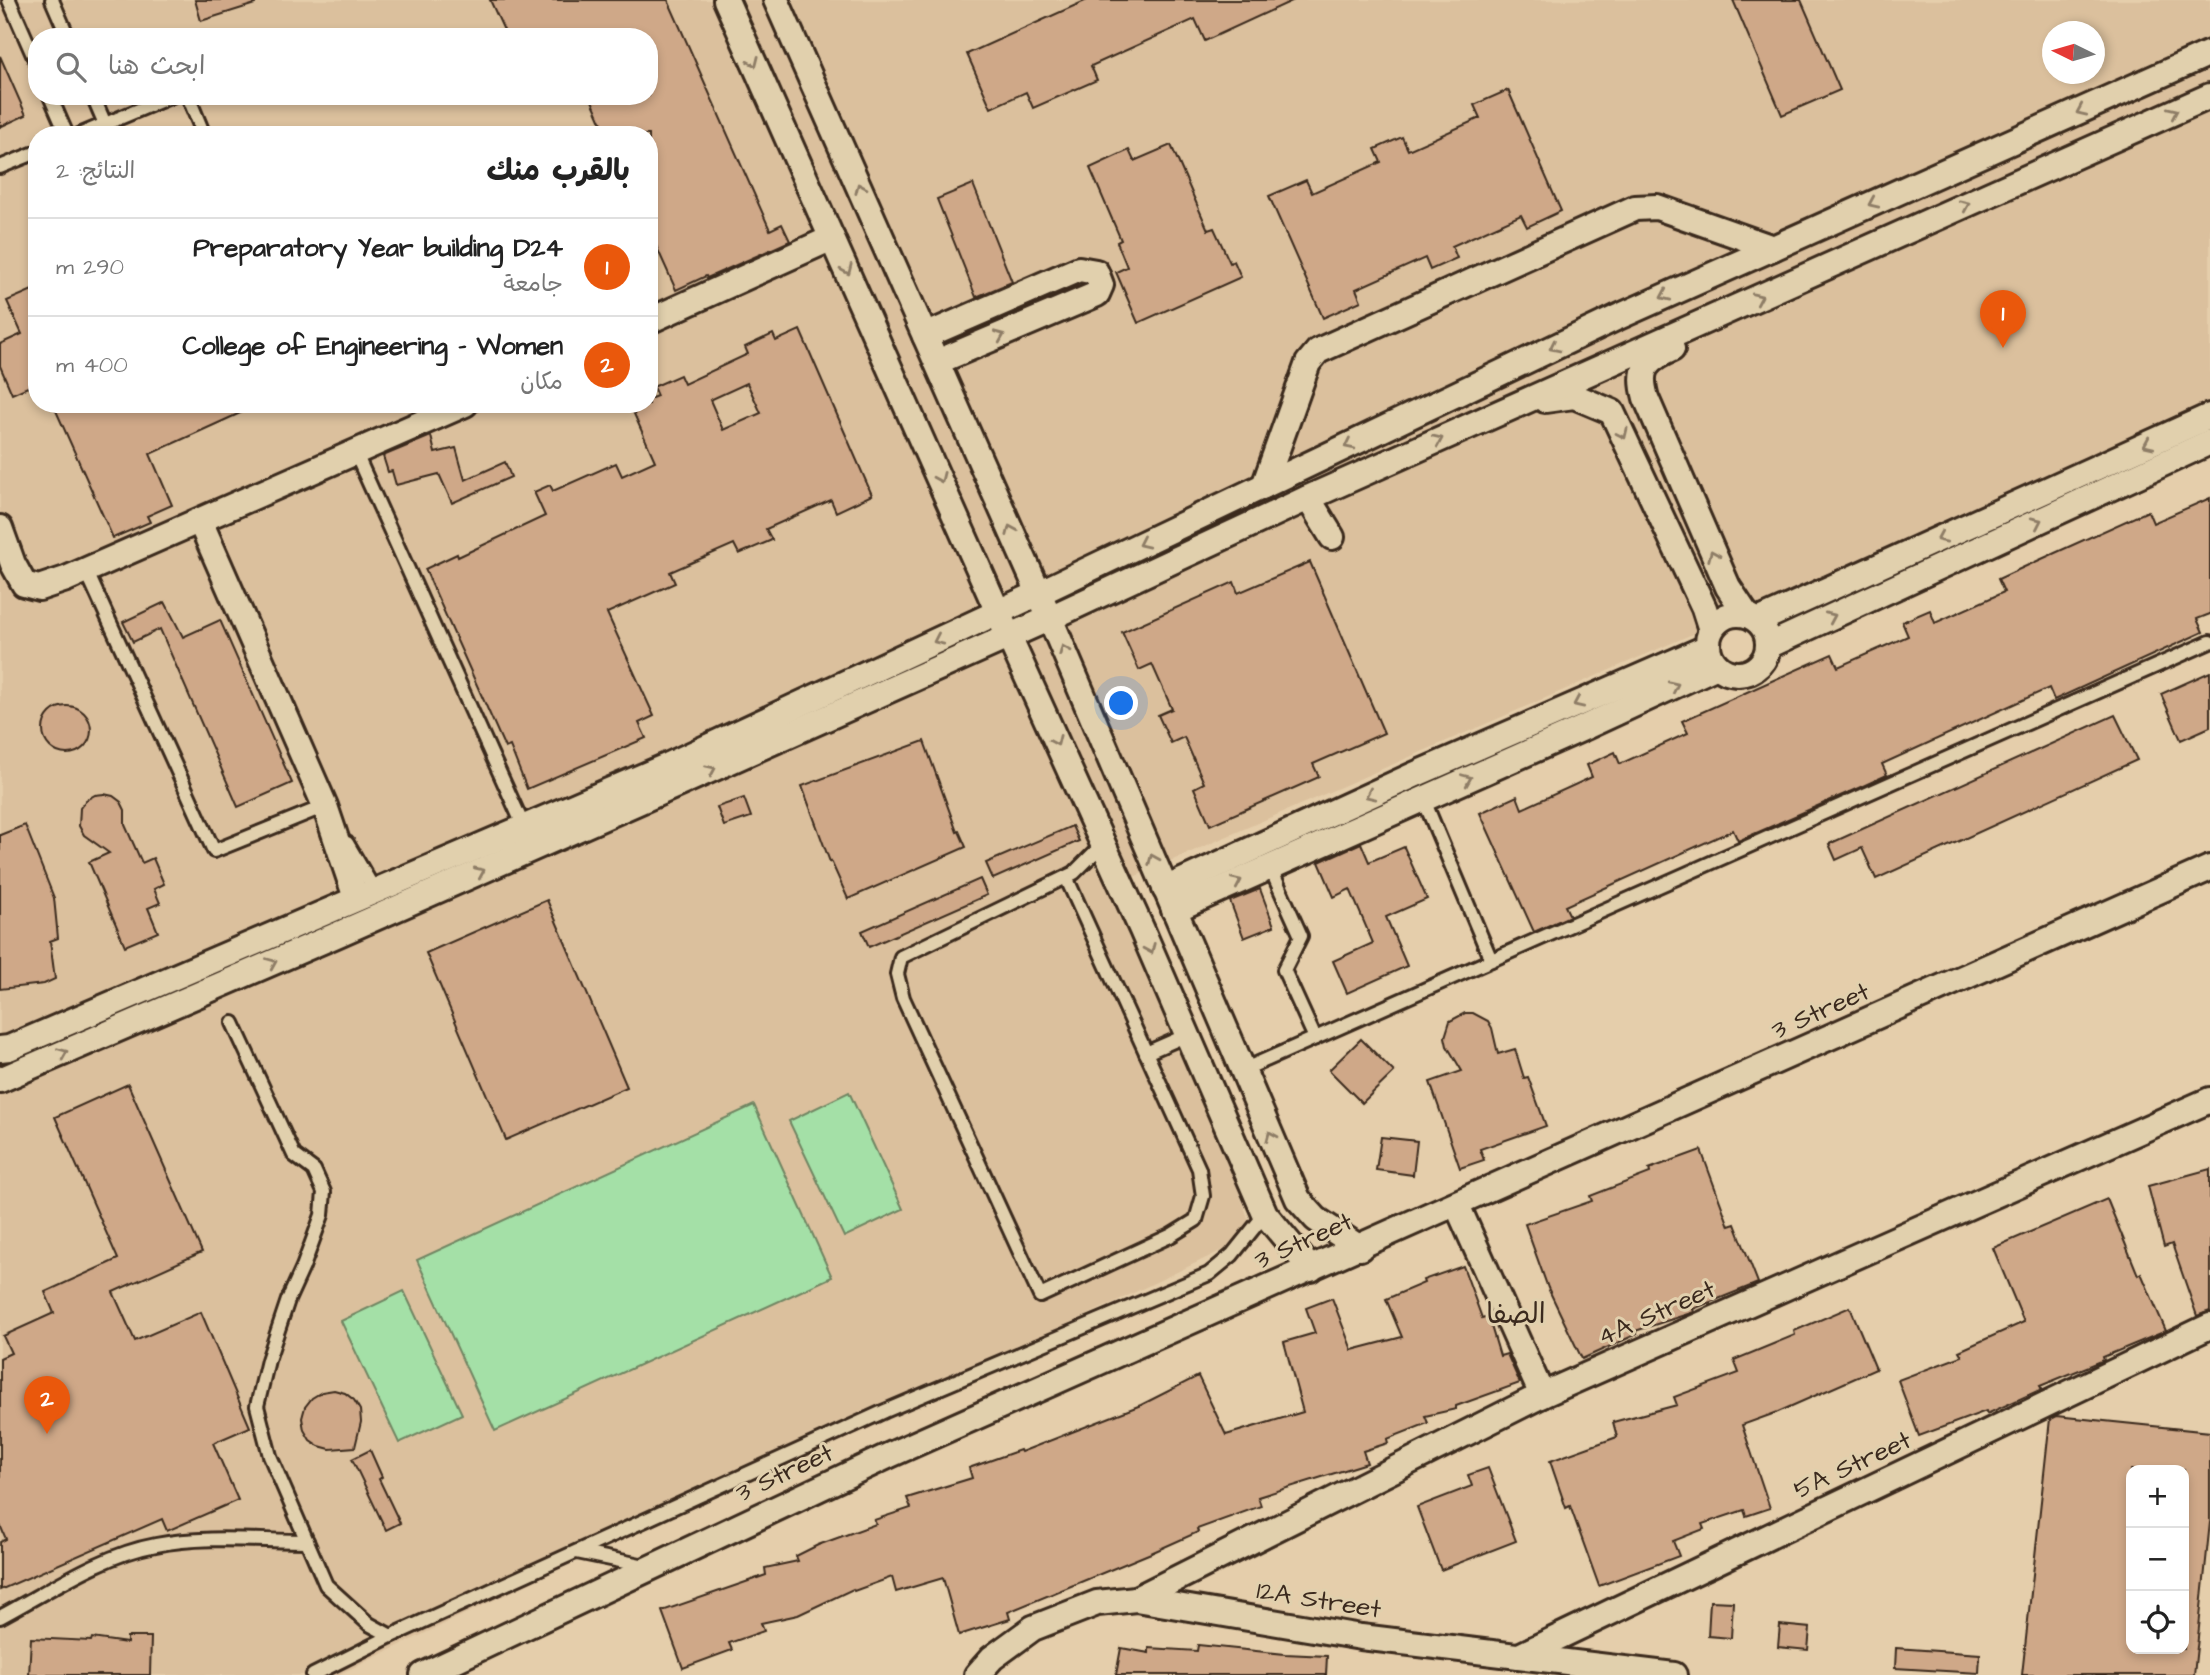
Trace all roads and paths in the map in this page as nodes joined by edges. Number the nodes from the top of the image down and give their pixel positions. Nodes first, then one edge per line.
1 (9, 0) edge
2 (52, 0) edge
3 (726, 0) edge
4 (776, 0) edge
5 (64, 28) edge
6 (28, 43) edge
7 (2210, 53) edge
8 (2210, 96) edge
9 (55, 105) edge
10 (97, 105) edge
11 (150, 105) edge
12 (192, 105) edge
13 (105, 124) junction
14 (63, 126) edge
15 (100, 126) edge
16 (200, 126) edge
17 (28, 156) edge
18 (0, 167) edge
19 (832, 238) junction
20 (1773, 248) junction
21 (658, 317) edge
22 (1712, 318) junction
23 (925, 336) junction
24 (937, 362) junction
25 (1523, 402) junction
26 (445, 413) edge
27 (2210, 416) edge
28 (2210, 442) edge
29 (356, 454) junction
30 (1264, 486) junction
31 (1308, 498) junction
32 (203, 527) junction
33 (0, 528) edge
34 (1332, 537) dead end
35 (86, 570) junction
36 (1039, 593) junction
37 (999, 611) junction
38 (1050, 618) junction
39 (1752, 618) junction
40 (1009, 637) junction
41 (2210, 642) edge
42 (1768, 646) junction
43 (1712, 648) junction
44 (674, 774) junction
45 (314, 781) joint
46 (1423, 798) junction
47 (325, 806) junction
48 (1139, 826) junction
49 (524, 827) junction
50 (1102, 842) junction
51 (1270, 867) junction
52 (2210, 868) edge
53 (1066, 877) junction
54 (365, 894) junction
55 (1170, 899) junction
56 (383, 914) junction
57 (1491, 960) junction
58 (233, 1023) dead end
59 (1227, 1034) junction
60 (1315, 1038) junction
61 (1191, 1042) junction
62 (0, 1049) edge
63 (1146, 1053) junction
64 (1243, 1070) junction
65 (0, 1080) edge
66 (2210, 1100) edge
67 (1298, 1199) junction
68 (1457, 1205) junction
69 (1265, 1214) junction
70 (1360, 1248) junction
71 (1311, 1269) junction
72 (2210, 1326) edge
73 (1542, 1395) junction
74 (307, 1541) junction
75 (577, 1552) junction
76 (651, 1568) junction
77 (1136, 1599) junction
78 (0, 1617) edge
79 (391, 1636) junction
80 (1519, 1656) junction
81 (313, 1675) edge
82 (423, 1675) edge
83 (977, 1675) edge
84 (1674, 1675) edge

1 - 6 lane
2 - 5 lane
3 -> 19 street
23 -> 4 street
7 -> 20 street
22 -> 8 street
9 - 14 lane
10 - 13 lane
11 - 13 lane
12 - 16 lane
13 - 15 lane
17 - 18 lane
19 - 21 street
19 -> 37 street
20 -> 30 street
20 - 30 street
22 - 25 street
39 -> 22 street
23 - 24 street
24 -> 23 street
36 -> 24 street
31 -> 25 street
25 -> 43 street
26 - 29 street
27 -> 39 street
42 -> 28 street
29 - 32 street
29 - 49 lane
30 -> 36 street
31 - 34 street
31 - 38 street
32 - 35 street
32 - 45 street
33 - 35 street
35 - 47 lane
36 - 37 street
36 - 38 street
37 - 40 street
37 -> 44 street
38 - 40 street
48 -> 38 street
39 - 42 street
39 - 43 street
44 -> 40 street
40 -> 50 street
41 - 57 lane
42 - 43 street
46 -> 43 street
43 -> 55 street
44 - 49 street
56 -> 44 street
45 - 47 lane
46 - 51 street
46 - 57 lane
47 - 54 street
48 - 50 street
55 -> 48 street
49 - 54 street
50 - 53 lane
50 -> 61 street
55 -> 51 street
51 - 60 lane
52 - 68 street, 3 Street
53 - 63 lane
53 - 63 lane
54 - 56 street
54 - 62 street
55 - 59 street
65 -> 56 street
57 - 60 lane
58 - 74 lane
59 - 61 street
59 - 64 street
60 - 64 lane
61 - 63 lane
61 - 69 street
67 -> 64 street
66 - 73 street, 4A Street
67 - 69 street
67 - 70 street
68 - 70 street, 3 Street
68 - 73 street
69 - 71 street
69 - 75 lane
70 - 71 street, 3 Street
71 - 76 street, 3 Street
72 - 80 street, 5A Street
73 - 77 street, 4A Street
74 - 78 lane
74 - 79 lane
75 - 76 lane
75 - 79 lane
76 - 82 street, 3 Street
77 - 80 street, 12A Street
77 - 83 street, 12A Street
79 - 81 lane
80 - 84 street, 12A Street

